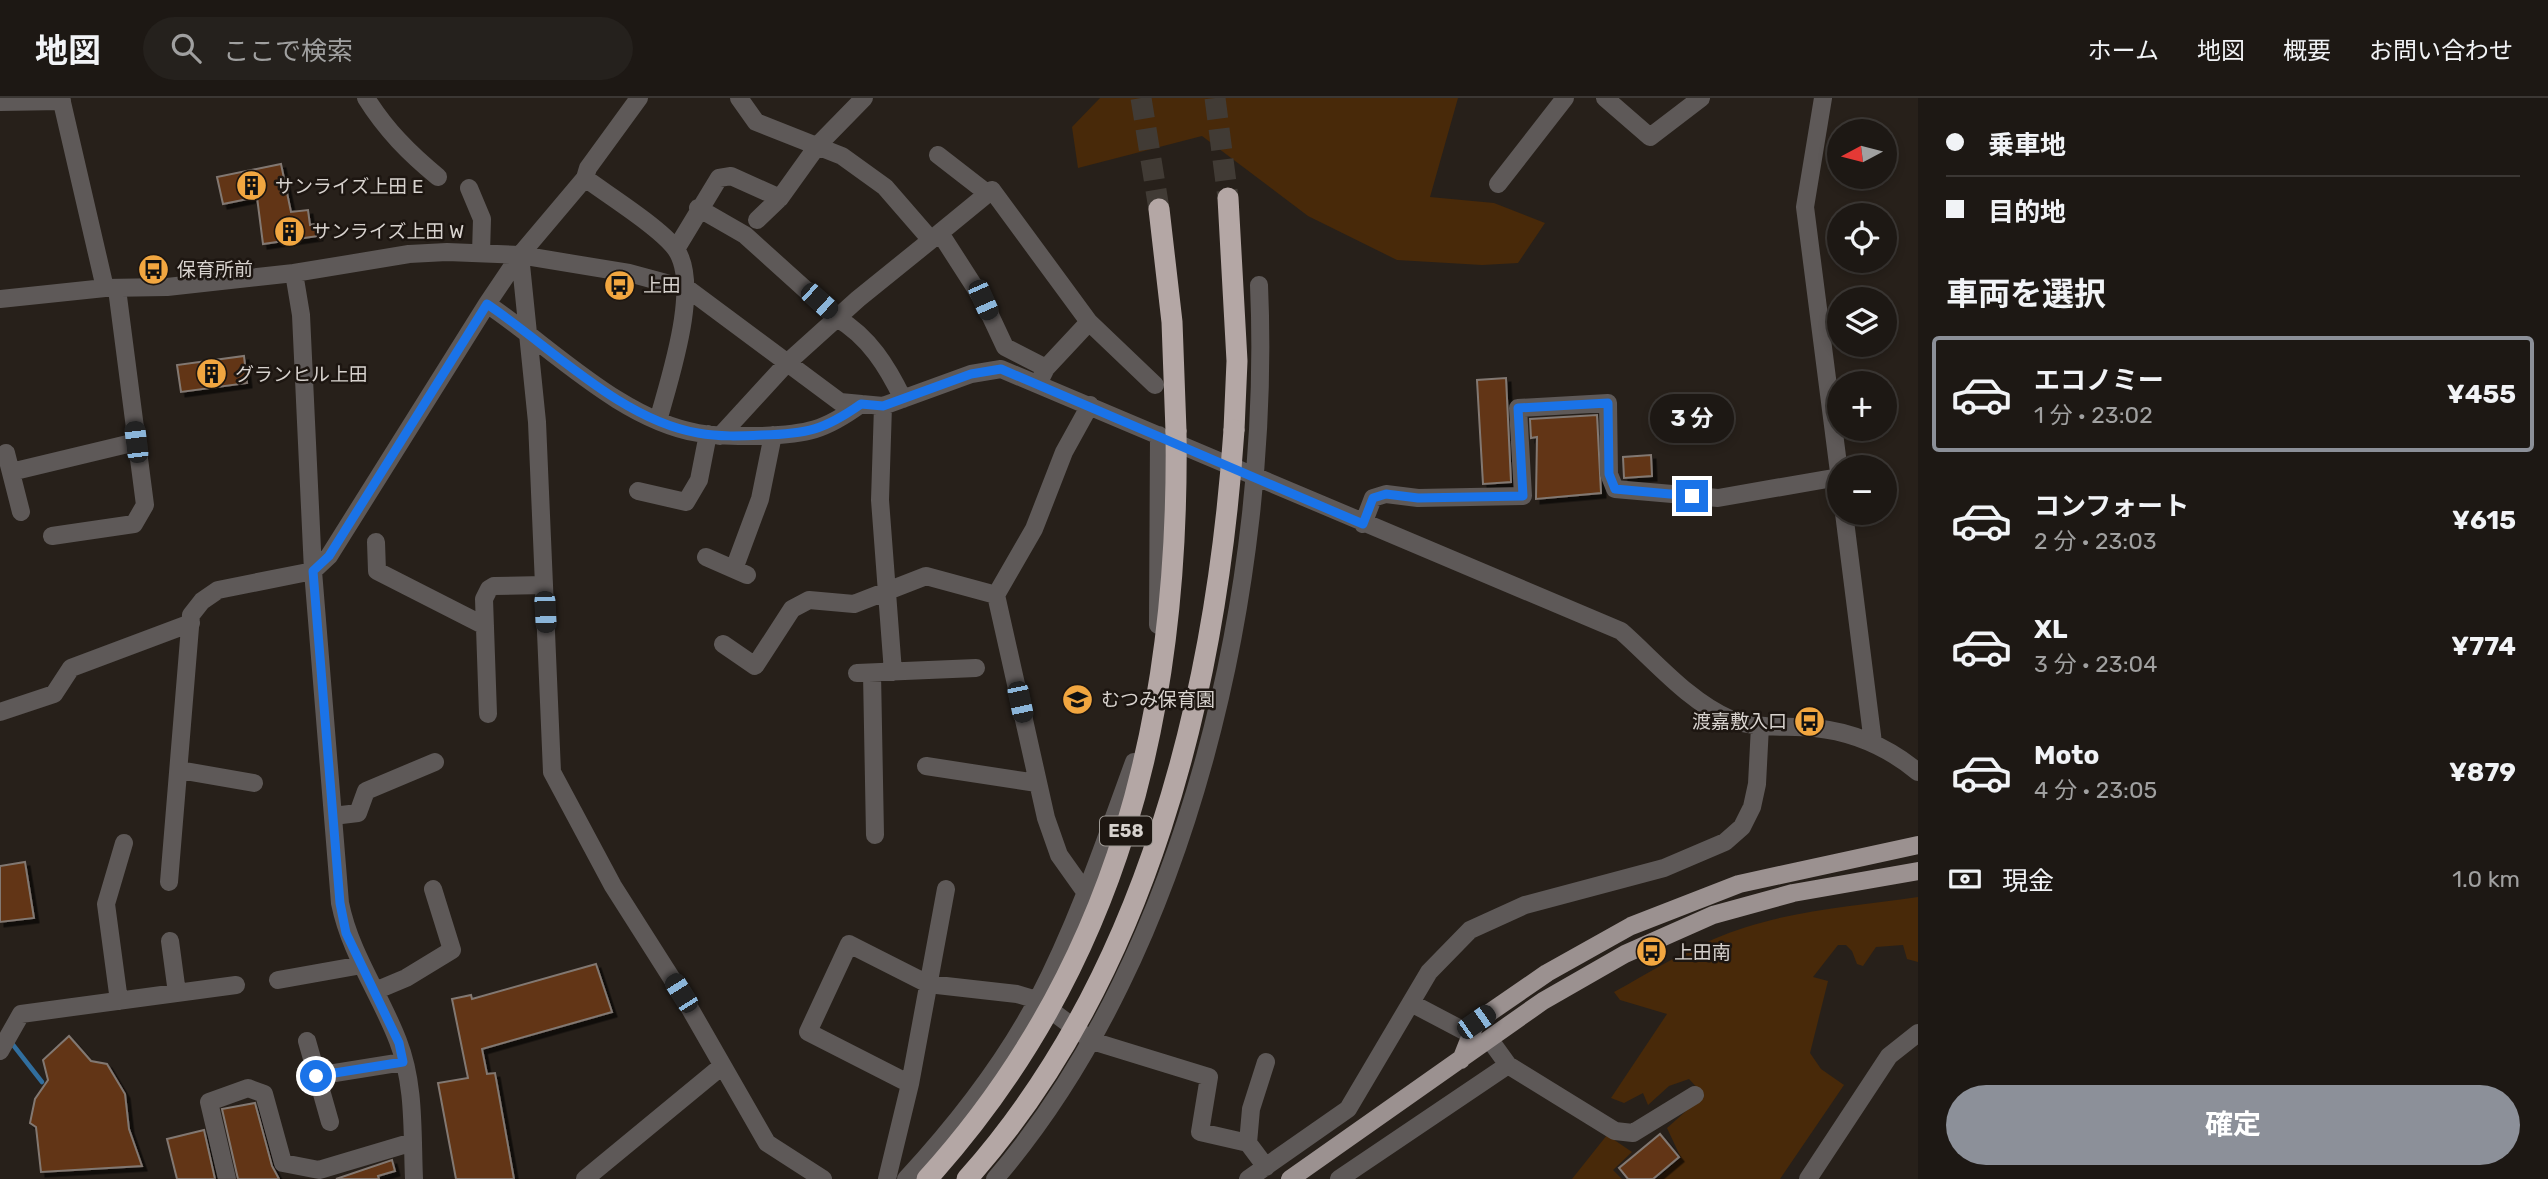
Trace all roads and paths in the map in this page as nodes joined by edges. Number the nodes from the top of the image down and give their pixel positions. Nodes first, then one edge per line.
1 (366, 98) edge
2 (639, 98) edge
3 (739, 98) edge
4 (864, 98) edge
5 (1565, 98) edge
6 (1605, 98) edge
7 (1701, 98) edge
8 (1824, 98) edge
9 (62, 99) edge
10 (0, 102) edge
11 (818, 145) junction
12 (938, 155) dead end
13 (438, 177) dead end
14 (585, 178) junction
15 (1498, 184) dead end
16 (469, 188) dead end
17 (987, 193) junction
18 (780, 198) junction
19 (1228, 198) tunnel mouth
20 (698, 208) junction
21 (1159, 209) tunnel mouth
22 (757, 220) dead end
23 (935, 237) junction
24 (676, 249) junction
25 (481, 253) junction
26 (520, 255) junction
27 (294, 273) junction
28 (1259, 285) dead end
29 (111, 288) junction
30 (688, 289) junction
31 (0, 299) edge
32 (487, 304) junction
33 (837, 318) junction
34 (1089, 322) junction
35 (527, 331) junction
36 (787, 363) junction
37 (1042, 376) junction
38 (1155, 385) dead end
39 (903, 398) junction
40 (861, 404) junction
41 (1090, 405) junction
42 (883, 406) junction
43 (658, 421) junction
44 (1168, 433) junction
45 (714, 435) junction
46 (773, 435) junction
47 (136, 442) junction
48 (6, 453) dead end
49 (1836, 455) edge
50 (11, 472) junction
51 (1255, 477) junction
52 (1827, 477) edge
53 (638, 491) dead end
54 (21, 512) dead end
55 (1363, 524) junction
56 (1846, 525) edge
57 (52, 536) dead end
58 (376, 542) dead end
59 (706, 557) dead end
60 (313, 571) junction
61 (544, 585) junction
62 (888, 589) junction
63 (996, 595) junction
64 (191, 624) junction
65 (485, 626) junction
66 (723, 644) dead end
67 (976, 668) dead end
68 (893, 672) junction
69 (0, 712) edge
70 (488, 715) dead end
71 (1760, 726) junction
72 (1873, 743) junction
73 (435, 762) dead end
74 (926, 766) dead end
75 (179, 770) junction
76 (1918, 772) edge
77 (254, 783) dead end
78 (1037, 783) junction
79 (333, 816) junction
80 (875, 835) dead end
81 (124, 843) dead end
82 (1918, 845) edge
83 (1918, 871) edge
84 (169, 882) dead end
85 (433, 889) dead end
86 (946, 889) dead end
87 (1086, 892) junction
88 (170, 942) dead end
89 (362, 965) junction
90 (278, 980) dead end
91 (928, 984) junction
92 (236, 985) dead end
93 (375, 991) junction
94 (177, 993) junction
95 (1037, 1000) junction
96 (119, 1001) junction
97 (1412, 1003) junction
98 (1918, 1033) edge
99 (1471, 1034) junction
100 (1490, 1040) junction
101 (307, 1041) dead end
102 (1093, 1041) junction
103 (0, 1051) edge
104 (1461, 1060) junction
105 (403, 1062) junction
106 (1266, 1062) dead end
107 (1508, 1065) junction
108 (722, 1066) junction
109 (316, 1076) junction
110 (910, 1084) junction
111 (1695, 1095) dead end
112 (330, 1122) dead end
113 (413, 1142) junction
114 (1248, 1143) junction
115 (1266, 1167) junction
116 (227, 1179) edge
117 (414, 1179) edge
118 (585, 1179) edge
119 (823, 1179) edge
120 (887, 1179) edge
121 (906, 1179) edge
122 (927, 1179) edge
123 (967, 1179) edge
124 (995, 1179) edge
125 (1248, 1179) edge
126 (1290, 1179) edge
127 (1339, 1179) edge
128 (1808, 1179) edge

1 - 13 street
2 - 14 street
3 - 11 street
4 - 11 street
5 - 15 street
6 - 7 street
8 - 49 street
9 - 10 street
9 - 29 street
11 - 18 street
11 - 23 street
12 - 17 street
14 - 24 street
14 - 26 street
16 - 25 street
17 - 23 street
17 - 34 street
18 - 20 street
18 - 22 street
19 - 123 highway, E58, bridge
20 - 24 street
20 - 33 street
21 - 44 highway, E58
23 - 33 street
23 - 37 street
24 - 30 street
25 - 26 street
25 - 27 street
26 - 30 street
26 - 32 street
26 - 35 street
27 - 29 street
27 - 60 street
28 - 51 street
29 - 31 street
29 - 47 street
30 - 36 street
30 - 43 street
32 - 35 street
32 - 60 street
33 - 36 street
33 - 39 street
34 - 37 street
34 - 38 street
35 - 43 street
35 - 61 street
36 - 40 street
36 - 45 street
37 - 39 street
37 - 41 street
39 - 42 street
40 - 42 street
40 - 46 street
41 - 44 street
41 - 63 street
42 - 62 street
43 - 45 street
44 - 51 street
44 - 87 street
44 - 122 highway, E58, bridge
45 - 46 street
45 - 53 street
46 - 59 street
47 - 50 street
47 - 57 street
48 - 50 street
50 - 54 street
51 - 55 street
51 - 102 street
52 - 55 street
55 - 71 street
56 - 72 street
58 - 65 street
60 - 64 street
60 - 79 street
61 - 65 street
61 - 108 street
62 - 63 street
62 - 66 street
62 - 68 street
63 - 78 street
64 - 69 street
64 - 75 street
65 - 70 street
67 - 68 street
68 - 80 street
71 - 72 street
71 - 97 street
72 - 76 street
73 - 79 street
74 - 78 street
75 - 77 street
75 - 84 street
78 - 87 street
79 - 89 street
81 - 96 street
82 - 99 main road
83 - 100 main road
85 - 93 street
86 - 91 street
87 - 95 street
88 - 94 street
89 - 90 street
89 - 93 street
91 - 95 street
91 - 110 street
91 - 110 street
92 - 94 street
93 - 105 street
94 - 96 street
95 - 102 street
95 - 121 street
96 - 103 street
97 - 99 street
97 - 115 street
98 - 128 street
99 - 104 main road
100 - 104 main road
100 - 107 street
101 - 109 street
102 - 114 street
102 - 124 street
104 - 126 main road
105 - 109 street
105 - 113 street
106 - 114 street
107 - 111 street
107 - 127 street
108 - 118 street
108 - 119 street
109 - 112 street
110 - 120 street
113 - 116 street
113 - 117 street
114 - 115 street
115 - 125 street

